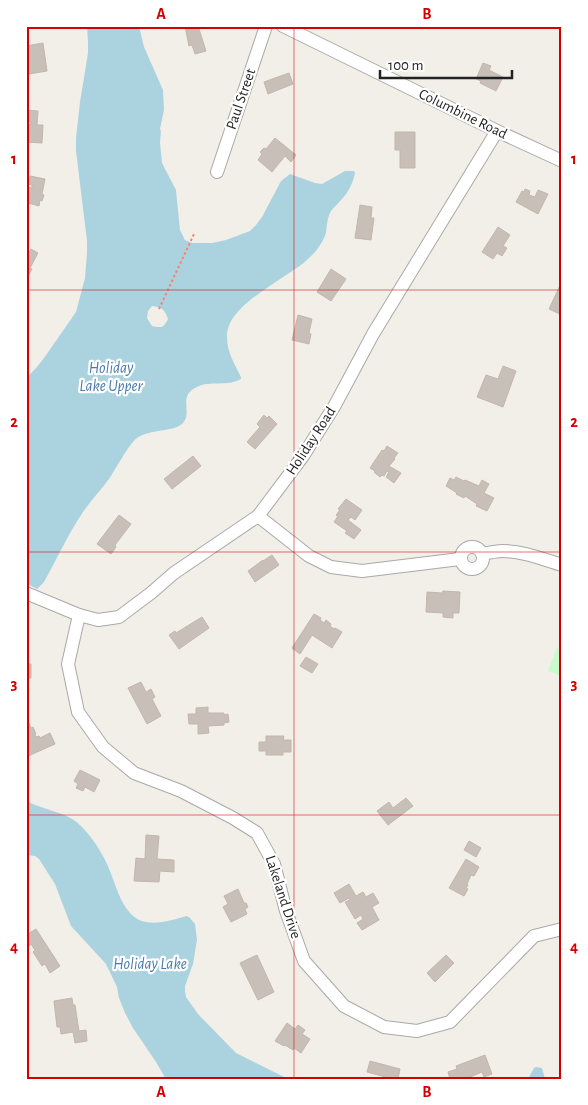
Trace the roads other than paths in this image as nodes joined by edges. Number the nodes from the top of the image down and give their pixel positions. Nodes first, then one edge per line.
1 (266, 26) edge
2 (283, 26) edge
3 (497, 131) junction
4 (562, 161) edge
5 (217, 172) dead end
6 (258, 516) junction
7 (562, 564) edge
8 (26, 592) edge
9 (79, 615) junction
10 (562, 929) edge

1 - 5 street, Paul Street
2 - 3 street, Columbine Road
3 - 4 street, Columbine Road
3 - 6 street, Holiday Road
6 - 7 street
6 - 9 street, Holiday Road
8 - 9 street, Holiday Road
9 - 10 street, Lakeland Drive

